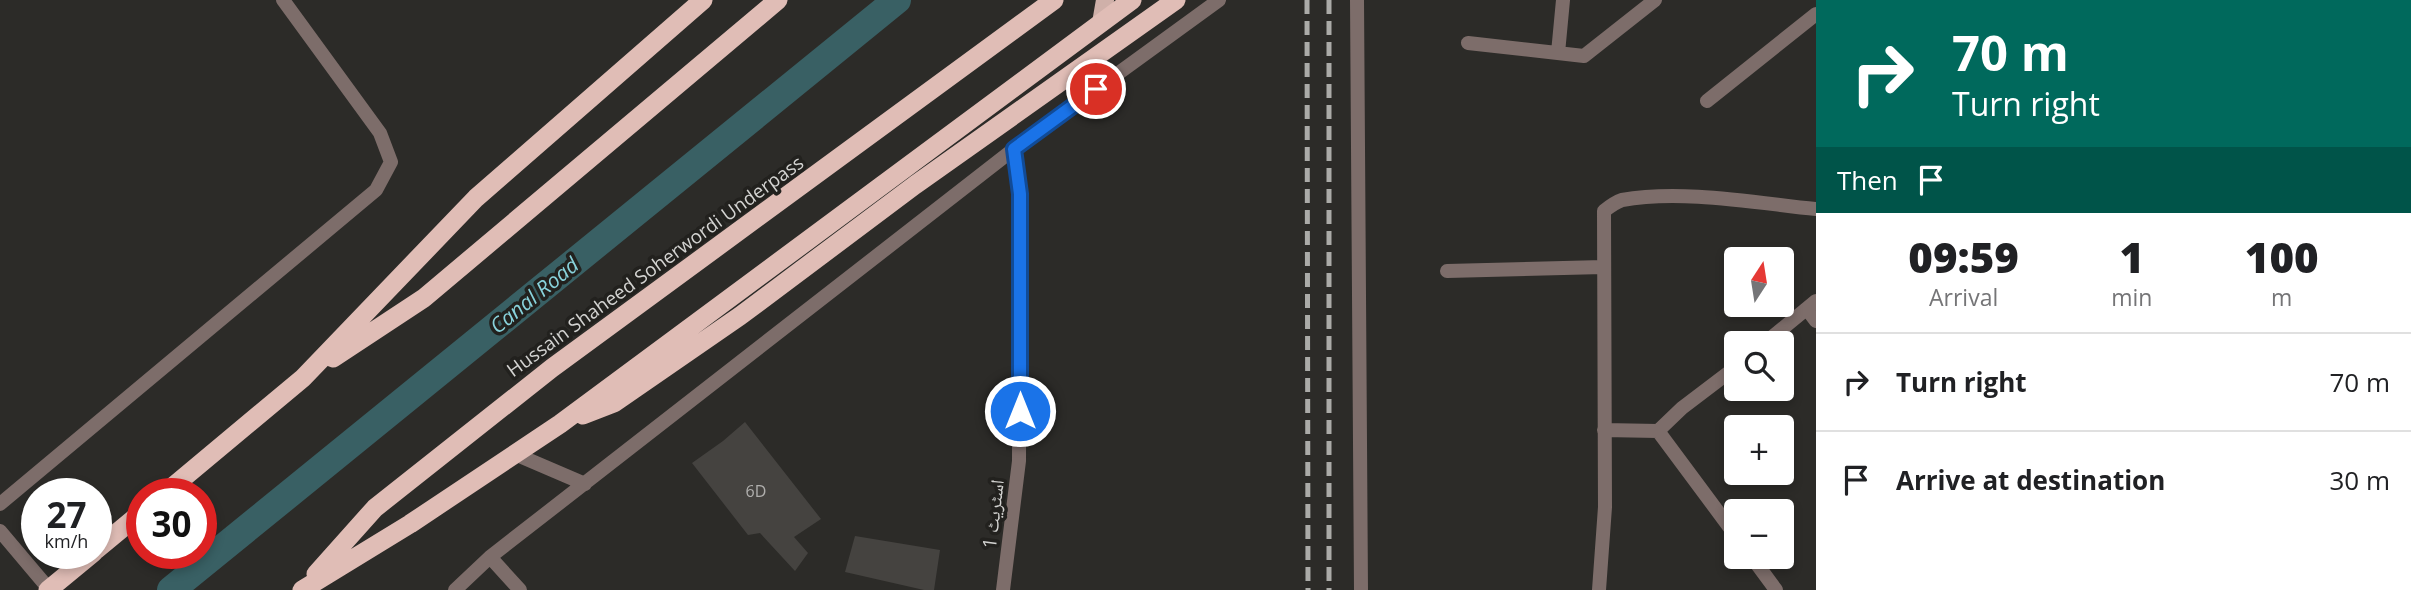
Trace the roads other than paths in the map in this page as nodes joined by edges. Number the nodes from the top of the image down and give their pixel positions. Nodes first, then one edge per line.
1 (283, 0) edge
2 (703, 0) edge
3 (778, 0) edge
4 (1054, 0) edge
5 (1105, 0) edge
6 (1132, 0) edge
7 (1176, 0) edge
8 (1219, 0) edge
9 (1357, 0) edge
10 (1563, 0) edge
11 (1655, 0) edge
12 (1816, 14) edge
13 (1101, 23) junction
14 (1468, 43) dead end
15 (1558, 53) junction
16 (1707, 101) dead end
17 (1014, 149) junction
18 (1816, 209) edge
19 (1603, 267) junction
20 (1447, 271) dead end
21 (1811, 305) edge
22 (1816, 321) edge
23 (1780, 331) edge
24 (1724, 376) edge
25 (303, 378) junction
26 (560, 424) junction
27 (1604, 430) junction
28 (1658, 431) junction
29 (515, 454) junction
30 (183, 478) edge
31 (585, 485) junction
32 (0, 504) edge
33 (1724, 520) edge
34 (126, 525) edge
35 (0, 531) edge
36 (112, 537) edge
37 (490, 557) junction
38 (74, 569) edge
39 (1761, 569) edge
40 (49, 590) edge
41 (301, 590) edge
42 (454, 590) edge
43 (520, 590) edge
44 (1003, 590) edge
45 (1361, 590) edge
46 (1599, 590) edge
47 (1776, 590) edge

1 - 32 street
2 - 25 highway
3 - 25 highway
4 - 41 highway, Hussain Shaheed Soherwordi Underpass
5 - 13 main road
6 - 13 highway
7 - 26 highway
8 - 17 street
9 - 45 street
10 - 15 street
11 - 15 street
12 - 16 street
13 - 26 highway
14 - 15 street
17 - 31 street
17 - 44 street, اسٹریٹ 1
18 - 19 street
19 - 20 street
19 - 27 street
21 - 22 street
21 - 23 street
24 - 28 street
25 - 30 highway
26 - 29 highway
27 - 28 street
27 - 46 street
28 - 33 street
29 - 31 street
29 - 41 highway
31 - 37 street
34 - 36 highway
35 - 40 street
37 - 42 street
37 - 43 street
38 - 40 highway
39 - 47 street

